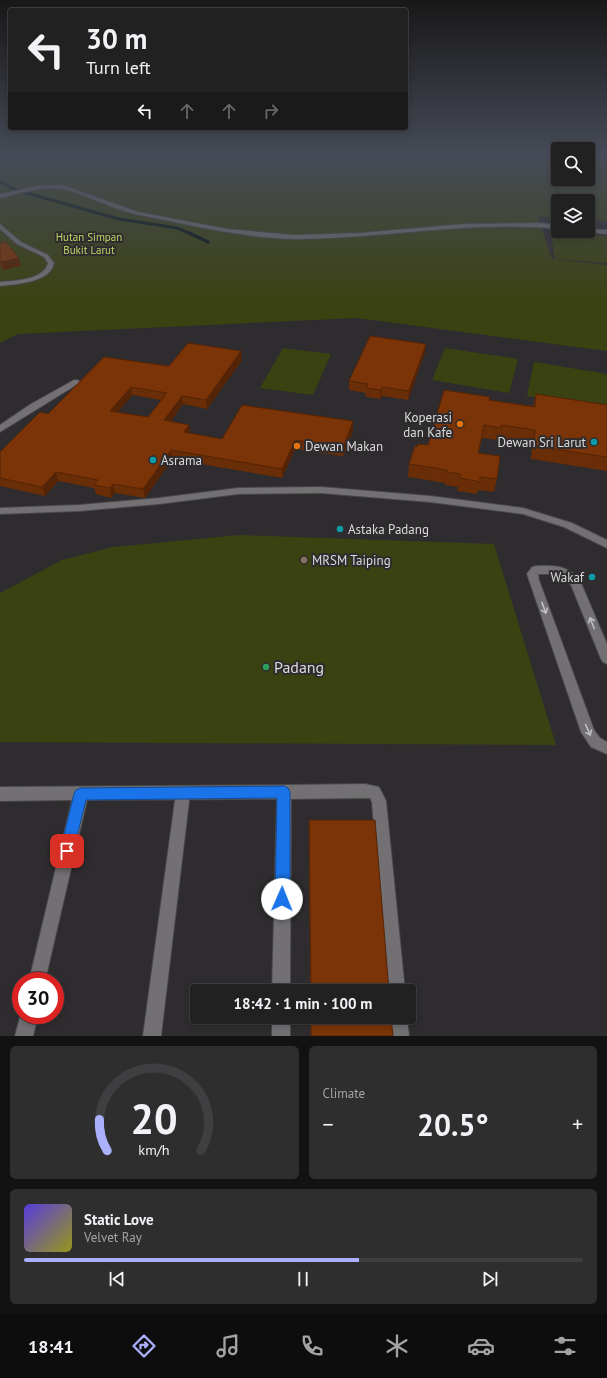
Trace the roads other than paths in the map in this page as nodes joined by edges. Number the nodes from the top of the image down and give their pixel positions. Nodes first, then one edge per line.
1 (112, 204) edge
2 (0, 226) edge
3 (551, 226) edge
4 (595, 231) edge
5 (607, 232) edge
6 (0, 284) edge
7 (77, 382) edge
8 (0, 429) edge
9 (0, 511) edge
10 (607, 544) edge
11 (607, 659) edge
12 (607, 748) edge
13 (284, 792) junction
14 (183, 793) junction
15 (0, 794) edge
16 (81, 794) junction
17 (39, 972) edge
18 (281, 984) edge
19 (395, 984) edge
20 (27, 1024) edge
21 (281, 1024) edge
22 (399, 1024) edge
23 (24, 1036) edge
24 (152, 1036) edge
25 (281, 1036) edge
26 (400, 1036) edge

1 - 3 street
2 - 6 street
4 - 5 street
7 - 8 street
9 - 10 street
11 -> 12 street
13 - 14 street
13 - 18 street
13 - 19 street
14 - 16 street
14 - 24 street
15 - 16 street
16 - 17 street
20 - 23 street
21 - 25 street
22 - 26 street

